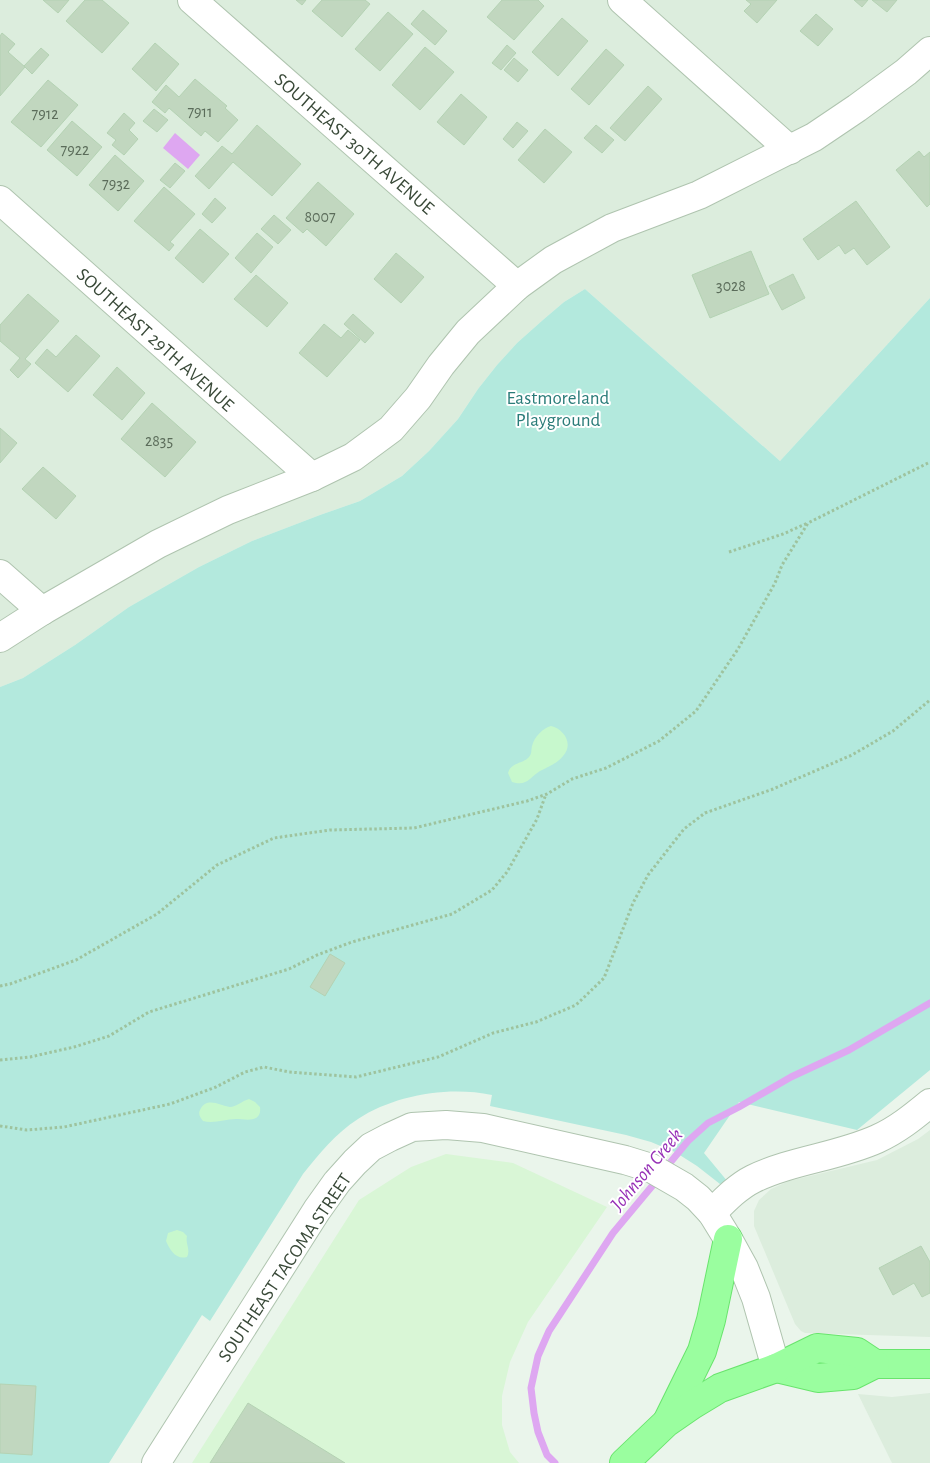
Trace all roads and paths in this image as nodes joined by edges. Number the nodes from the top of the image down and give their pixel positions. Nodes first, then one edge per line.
1 (192, 0) edge
2 (622, 0) edge
3 (930, 51) edge
4 (790, 150) junction
5 (0, 200) edge
6 (517, 286) junction
7 (930, 462) edge
8 (312, 477) junction
9 (808, 523) junction
10 (729, 552) dead end
11 (0, 574) edge
12 (42, 611) junction
13 (0, 638) edge
14 (930, 700) edge
15 (547, 794) junction
16 (0, 986) edge
17 (0, 1060) edge
18 (930, 1103) edge
19 (0, 1126) edge
20 (705, 1206) junction
21 (728, 1239) junction
22 (930, 1364) edge
23 (776, 1368) junction
24 (666, 1423) junction
25 (156, 1463) edge
26 (624, 1463) edge

1 - 6 street, SOUTHEAST 30TH AVENUE
2 - 4 street
3 - 4 street
4 - 6 street
5 - 8 street, SOUTHEAST 29TH AVENUE
6 - 8 street
7 - 9 path
8 - 12 street
9 - 10 path
9 - 15 path
11 - 12 street
12 - 13 street
14 - 19 path
15 - 16 path
15 - 17 path
18 - 20 street
20 - 21 street, SOUTHEAST TACOMA STREET
20 - 25 street, SOUTHEAST TACOMA STREET
21 - 23 street, SOUTHEAST TACOMA STREET
21 - 24 main road
22 - 23 main road
23 - 24 main road
24 - 26 main road

